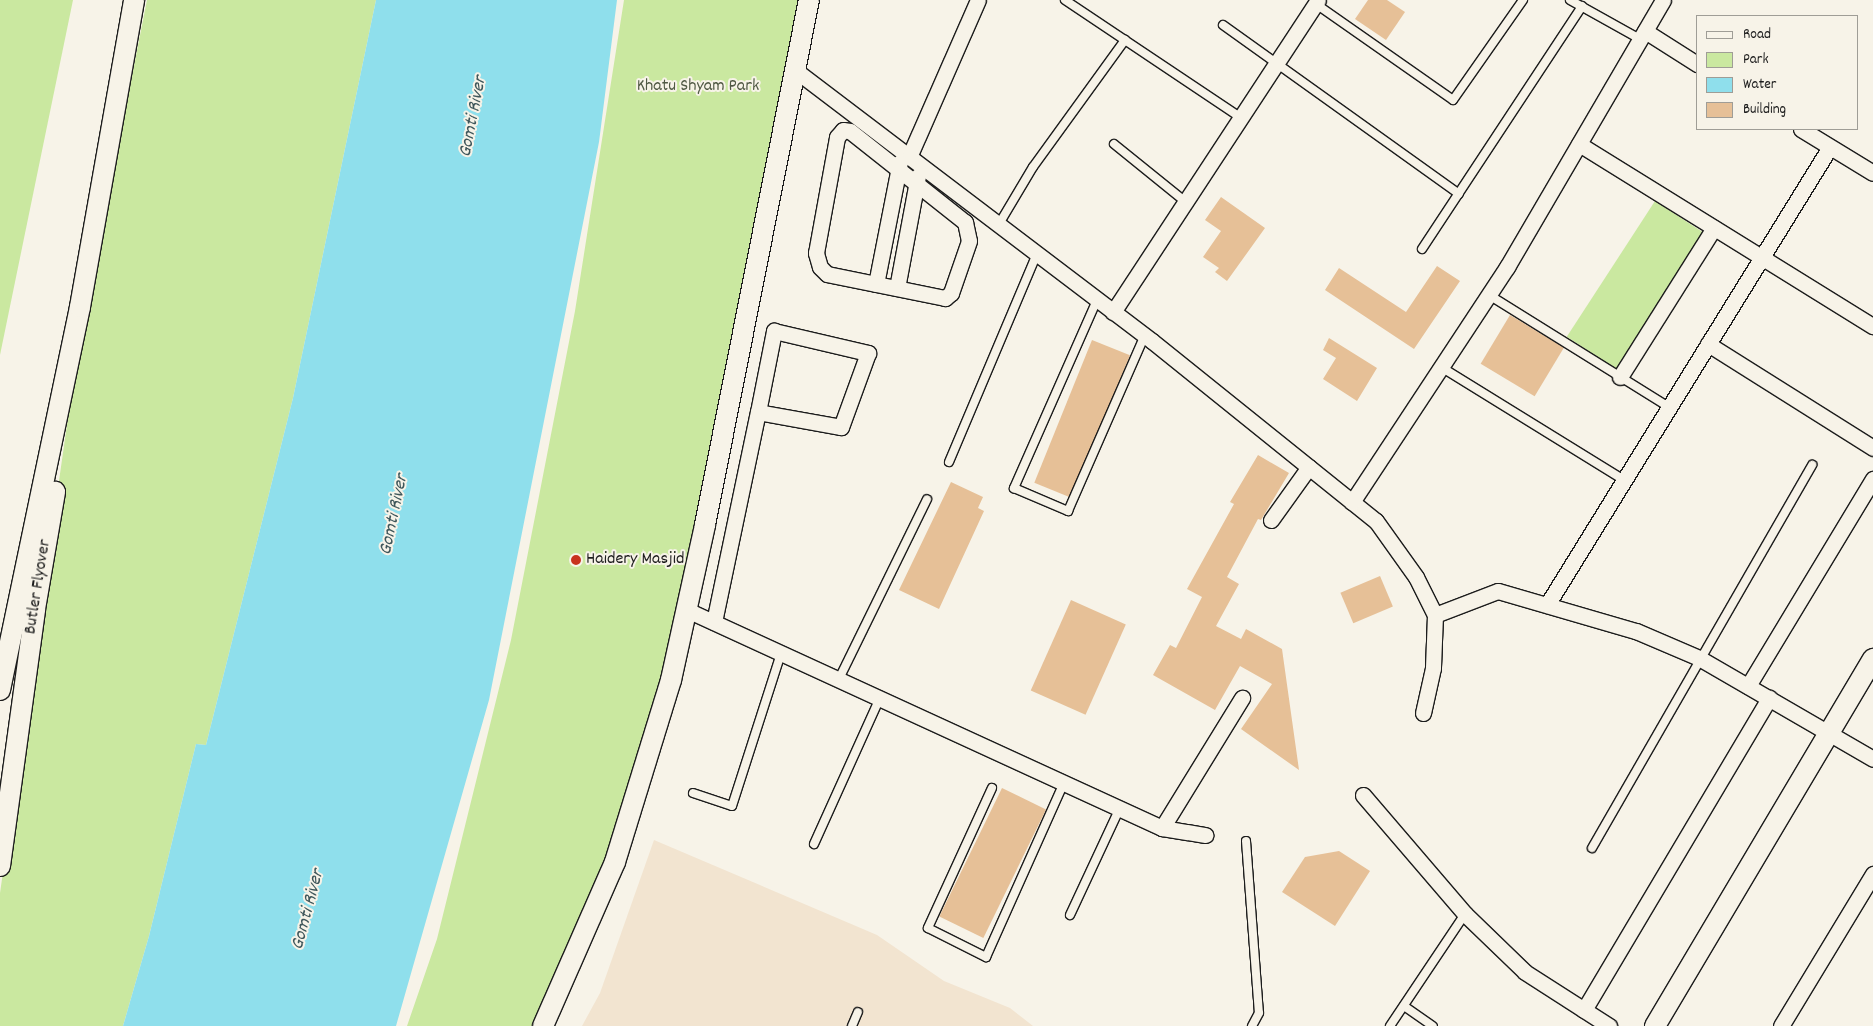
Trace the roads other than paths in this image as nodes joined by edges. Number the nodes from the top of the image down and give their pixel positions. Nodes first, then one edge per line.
1 (134, 0) edge
2 (809, 0) edge
3 (978, 0) edge
4 (1065, 0) edge
5 (1523, 0) edge
6 (1570, 0) edge
7 (1663, 0) edge
8 (1317, 2) edge
9 (1582, 6) junction
10 (1223, 25) dead end
11 (1643, 35) junction
12 (1125, 40) junction
13 (1278, 62) junction
14 (1696, 63) edge
15 (795, 70) junction
16 (1241, 118) junction
17 (1804, 130) edge
18 (1114, 144) dead end
19 (1578, 144) junction
20 (1830, 147) junction
21 (910, 157) junction
22 (898, 170) junction
23 (1873, 173) edge
24 (916, 185) junction
25 (1459, 194) junction
26 (1186, 202) junction
27 (998, 224) junction
28 (1714, 228) junction
29 (1422, 250) dead end
30 (1037, 254) junction
31 (1762, 258) junction
32 (876, 284) junction
33 (897, 288) junction
34 (1489, 294) junction
35 (1097, 300) junction
36 (80, 308) junction
37 (1113, 312) junction
38 (1873, 326) edge
39 (1145, 335) junction
40 (1708, 344) junction
41 (1441, 367) junction
42 (1620, 377) junction
43 (1669, 407) junction
44 (758, 412) junction
45 (1873, 448) edge
46 (948, 462) dead end
47 (1812, 465) dead end
48 (1309, 467) junction
49 (1873, 479) edge
50 (1624, 480) junction
51 (927, 499) dead end
52 (1352, 502) junction
53 (1271, 520) dead end
54 (1547, 605) junction
55 (687, 610) junction
56 (1435, 615) junction
57 (714, 622) junction
58 (781, 653) junction
59 (1699, 658) junction
60 (1873, 659) edge
61 (839, 679) junction
62 (1748, 686) junction
63 (0, 690) edge
64 (880, 698) junction
65 (1242, 698) dead end
66 (1769, 698) junction
67 (1422, 713) dead end
68 (1830, 733) junction
69 (1873, 758) edge
70 (1064, 783) junction
71 (992, 788) dead end
72 (693, 793) dead end
73 (1363, 795) dead end
74 (1120, 808) junction
75 (1162, 828) junction
76 (1205, 835) dead end
77 (1246, 841) dead end
78 (814, 844) dead end
79 (1592, 848) dead end
80 (0, 866) edge
81 (1873, 874) edge
82 (1869, 892) edge
83 (1464, 914) junction
84 (1070, 915) dead end
85 (1404, 1006) junction
86 (1584, 1010) junction
87 (858, 1012) dead end
88 (543, 1026) edge
89 (852, 1026) edge
90 (1252, 1026) edge
91 (1390, 1026) edge
92 (1433, 1026) edge
93 (1609, 1026) edge
94 (1655, 1026) edge
95 (1781, 1026) edge

1 - 36 street
2 - 15 street
3 - 21 street
4 - 12 lane
5 - 8 lane
6 - 9 lane
7 - 11 street
8 - 13 street
9 - 11 lane
9 - 25 lane
10 - 13 lane
11 - 14 street
11 - 19 street
12 - 16 lane
12 - 27 lane
13 - 16 street
13 - 25 lane
15 - 21 street
15 - 55 street
16 - 26 street
17 - 20 street
18 - 26 lane
19 - 28 street
19 - 34 street
20 - 23 street
20 - 31 street
21 - 22 street
21 - 24 street
21 - 27 street
22 - 24 street
22 - 32 street
22 - 32 street
24 - 33 street
24 - 33 street
25 - 29 lane
26 - 37 street
27 - 30 street
28 - 31 street
28 - 42 street
30 - 35 street
30 - 46 lane
31 - 38 street
31 - 40 street
32 - 33 street
34 - 41 street
34 - 42 lane
35 - 37 street
35 - 39 lane
36 - 63 street
36 - 80 street, Butler Flyover
37 - 39 street
39 - 48 street
40 - 43 street
40 - 45 street
41 - 50 lane
41 - 52 street
42 - 43 lane
43 - 50 street
44 - 44 street
44 - 57 street
47 - 59 lane
48 - 52 street
48 - 53 street
49 - 62 street
50 - 54 street
51 - 61 lane
52 - 56 street
54 - 56 street
54 - 59 street
55 - 57 street
55 - 88 street
56 - 67 street
57 - 58 street
58 - 61 street
58 - 72 lane
59 - 62 street
59 - 79 lane
60 - 68 street
61 - 64 street
62 - 66 street
64 - 70 street
64 - 78 lane
65 - 75 street
66 - 68 street
66 - 86 street
68 - 69 street
68 - 94 street
70 - 71 lane
70 - 74 street
73 - 83 street
74 - 75 street
74 - 84 lane
75 - 76 street
77 - 90 lane
81 - 82 street
82 - 95 street
83 - 85 lane
83 - 86 street
85 - 91 lane
85 - 92 lane
86 - 93 street
87 - 89 lane

